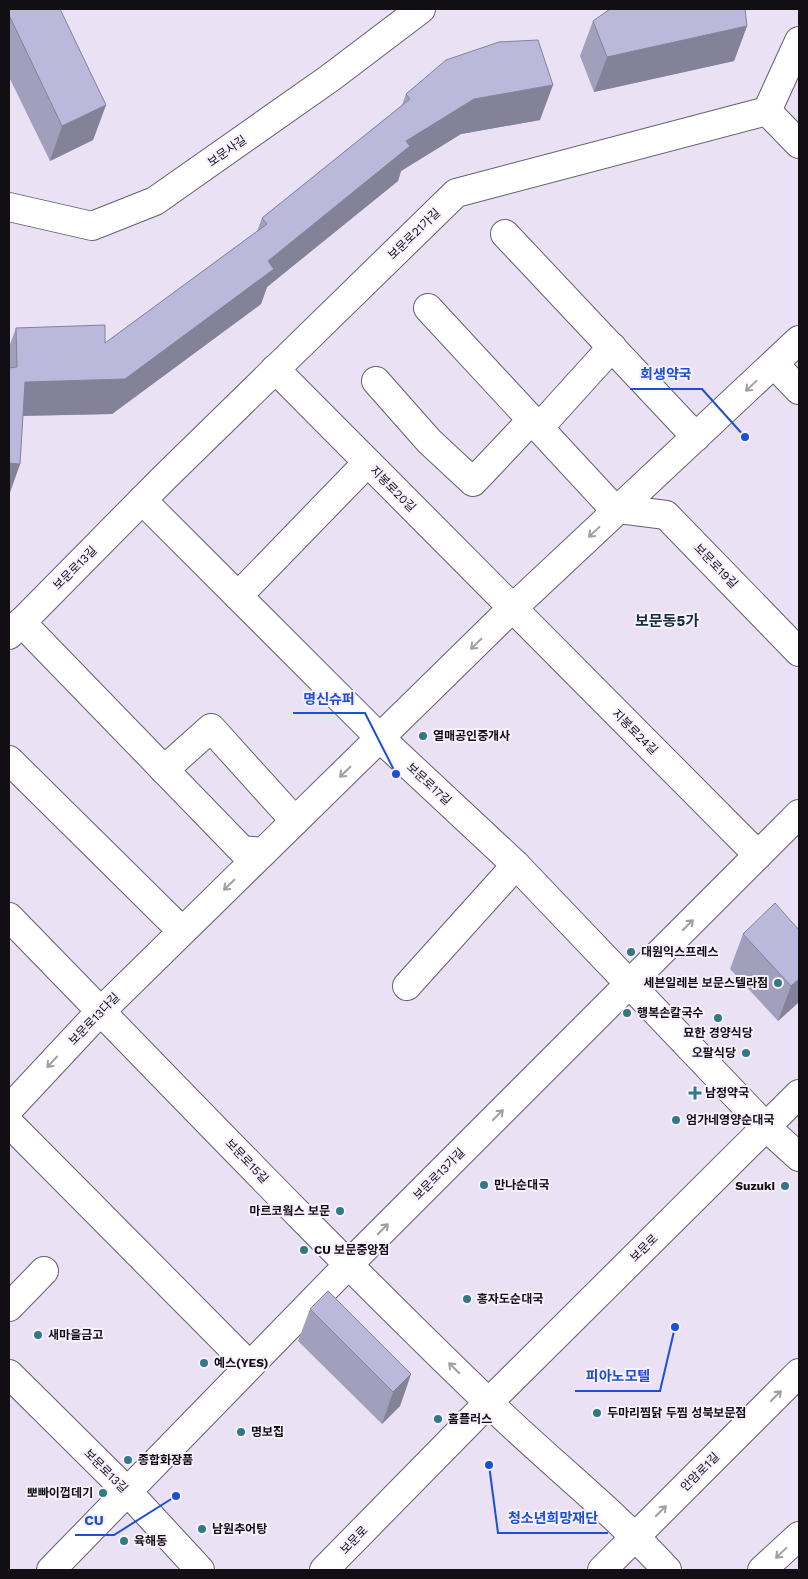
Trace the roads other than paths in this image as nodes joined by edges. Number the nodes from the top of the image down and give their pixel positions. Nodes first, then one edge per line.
1 (422, 9) edge
2 (799, 41) edge
3 (767, 111) junction
4 (799, 144) edge
5 (9, 207) edge
6 (505, 234) dead end
7 (428, 308) dead end
8 (799, 340) edge
9 (612, 347) junction
10 (774, 364) junction
11 (275, 369) junction
12 (376, 381) dead end
13 (799, 390) edge
14 (537, 424) junction
15 (696, 437) junction
16 (367, 463) junction
17 (142, 500) junction
18 (618, 510) junction
19 (238, 596) junction
20 (512, 609) junction
21 (15, 629) edge
22 (799, 652) edge
23 (380, 738) junction
24 (9, 760) edge
25 (164, 770) junction
26 (799, 814) edge
27 (295, 821) junction
28 (263, 852) junction
29 (758, 855) junction
30 (516, 865) junction
31 (9, 917) edge
32 (182, 931) junction
33 (629, 984) junction
34 (407, 986) dead end
35 (101, 1011) junction
36 (799, 1094) edge
37 (9, 1109) edge
38 (9, 1124) edge
39 (766, 1127) junction
40 (799, 1157) edge
41 (349, 1264) junction
42 (44, 1271) dead end
43 (9, 1307) edge
44 (249, 1365) junction
45 (799, 1373) edge
46 (9, 1374) edge
47 (488, 1402) junction
48 (127, 1491) junction
49 (636, 1536) junction
50 (799, 1536) edge
51 (51, 1570) edge
52 (200, 1570) edge
53 (324, 1570) edge
54 (602, 1570) edge
55 (667, 1570) edge
56 (762, 1570) edge

1 - 5 street, 보문사길
2 - 3 street
3 - 4 street
3 - 11 street, 보문로21가길
6 - 9 street
7 - 14 street
8 - 10 street
9 - 14 street
9 - 15 street
10 - 13 street
10 -> 15 street
11 - 16 street, 지봉로20길
11 - 17 street, 보문로21가길
12 - 14 street
14 - 18 street
15 - 18 street
16 - 19 street
16 - 20 street, 지봉로20길
17 - 19 street, 보문로17길
17 - 21 street, 보문로13길
18 -> 20 street
18 - 22 street, 보문로19길
19 - 23 street, 보문로17길
20 -> 23 street
20 - 29 street, 지봉로24길
21 - 25 street
23 -> 27 street, 보문로13다길
23 - 30 street, 보문로17길
24 - 32 street
25 - 27 street
25 - 28 street
26 - 29 street
27 - 28 street, 보문로13다길
28 -> 32 street, 보문로13다길
33 -> 29 street
30 - 33 street, 보문로17길
30 - 34 street
31 - 35 street, 보문로15길
32 - 35 street, 보문로13다길
33 - 39 street, 보문로17길
41 -> 33 street, 보문로13가길
35 -> 37 street, 보문로13다길
35 - 41 street, 보문로15길
36 - 39 street, 보문로
38 - 44 street
39 - 40 street, 보문로17길
39 - 47 street, 보문로
41 - 44 street, 보문로13가길
47 -> 41 street, 보문로15길
42 - 43 street
44 - 48 street, 보문로13가길
49 -> 45 street, 안암로1길
46 - 48 street, 보문로13길
47 - 49 street
47 - 53 street, 보문로
48 - 51 street, 보문로13가길
48 - 52 street, 보문로13길
49 - 54 street, 안암로1길
49 - 55 street
50 -> 56 street

